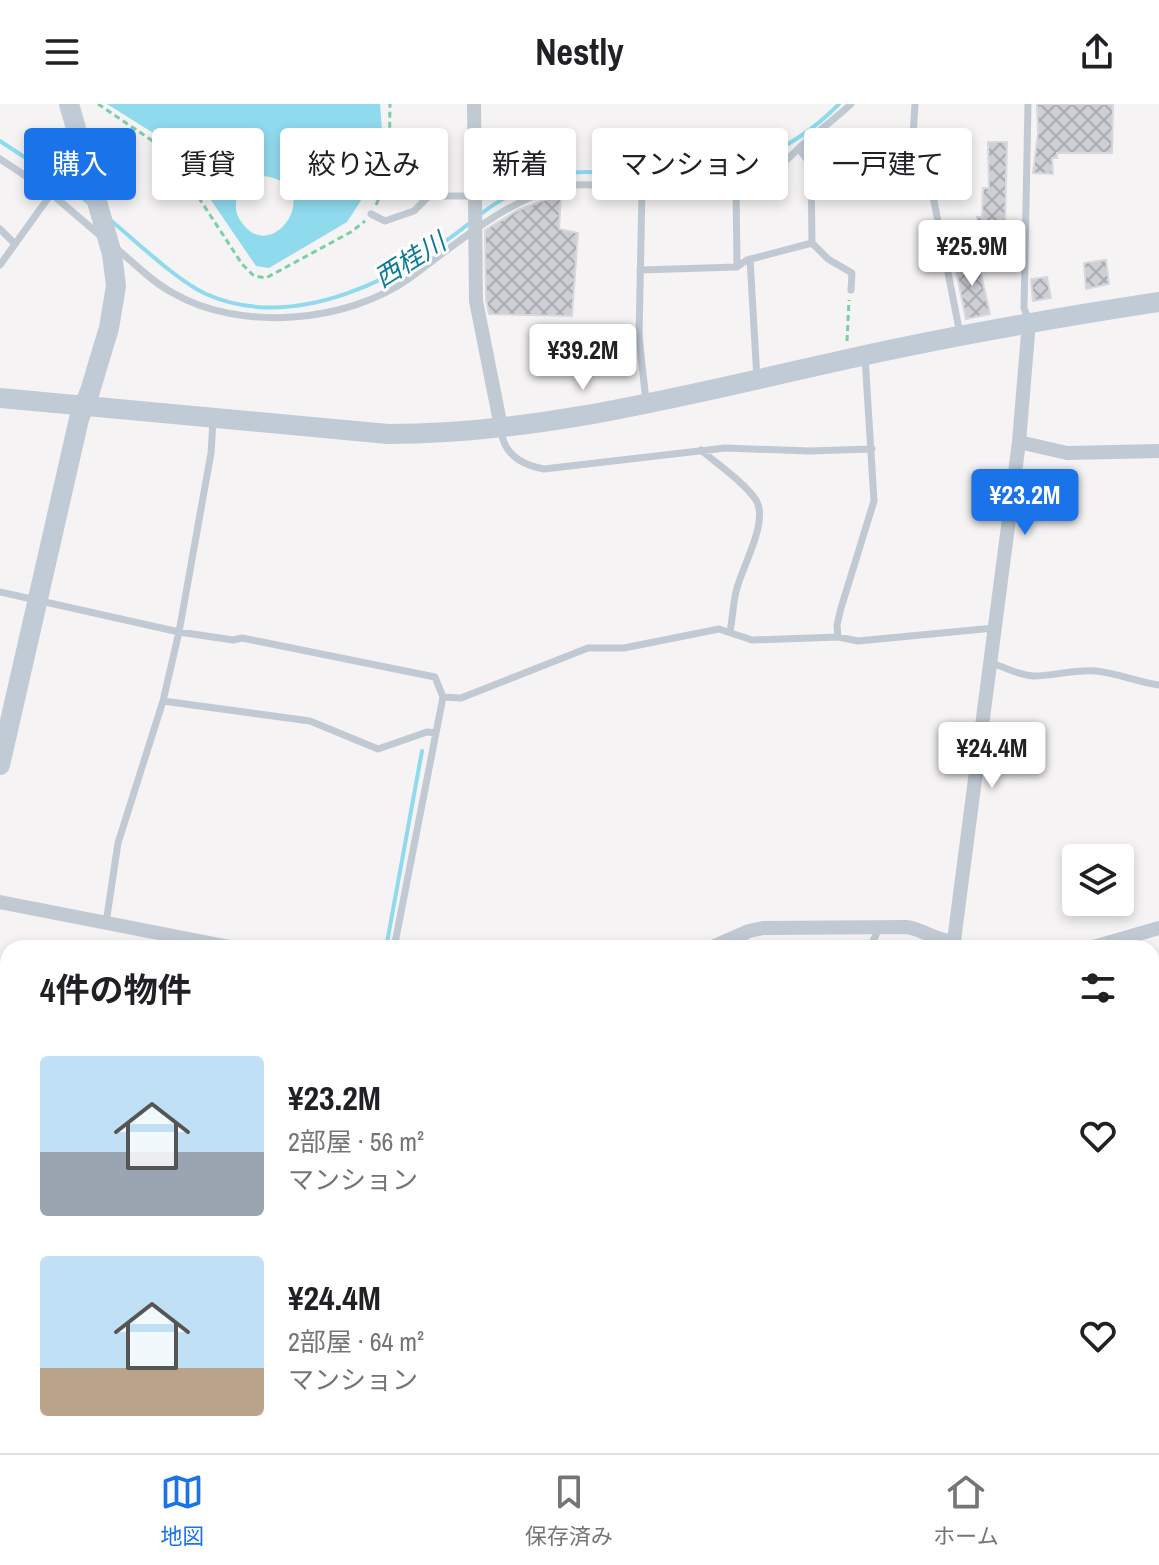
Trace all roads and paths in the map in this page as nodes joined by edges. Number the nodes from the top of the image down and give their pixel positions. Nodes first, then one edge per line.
1 (69, 104) edge
2 (98, 104) edge
3 (390, 104) edge
4 (474, 104) edge
5 (851, 104) edge
6 (915, 104) edge
7 (1028, 104) edge
8 (474, 128) edge
9 (799, 149) junction
10 (0, 159) edge
11 (788, 160) edge
12 (24, 175) edge
13 (592, 185) edge
14 (464, 198) edge
15 (46, 200) edge
16 (58, 200) edge
17 (473, 200) edge
18 (642, 200) edge
19 (736, 200) edge
20 (371, 214) junction
21 (0, 229) edge
22 (475, 230) junction
23 (107, 239) junction
24 (14, 243) junction
25 (812, 243) junction
26 (750, 259) junction
27 (0, 265) edge
28 (737, 267) junction
29 (640, 270) junction
30 (851, 290) joint
31 (1159, 302) edge
32 (1029, 322) junction
33 (960, 336) junction
34 (856, 352) junction
35 (757, 381) junction
36 (0, 398) edge
37 (646, 403) junction
38 (84, 405) junction
39 (213, 418) junction
40 (501, 427) junction
41 (1019, 442) junction
42 (872, 449) junction
43 (701, 450) junction
44 (1159, 451) edge
45 (0, 592) edge
46 (38, 600) junction
47 (994, 628) junction
48 (730, 631) junction
49 (179, 632) junction
50 (838, 637) junction
51 (990, 662) junction
52 (1159, 685) edge
53 (443, 697) junction
54 (163, 701) junction
55 (436, 733) junction
56 (0, 765) edge
57 (0, 902) edge
58 (106, 923) junction
59 (880, 926) junction
60 (1159, 928) edge
61 (194, 940) edge
62 (396, 940) edge
63 (727, 940) edge
64 (874, 940) edge
65 (941, 940) edge
66 (954, 940) edge
67 (1132, 940) edge

1 - 23 street
2 - 20 path
3 - 20 path
4 - 8 street
5 - 9 lane
6 - 33 lane
7 - 32 lane
9 - 11 lane
9 - 25 lane
10 - 12 lane
13 - 22 lane
14 - 20 lane
15 - 24 lane
16 - 23 lane
17 - 22 street
18 - 29 lane
19 - 28 lane
21 - 24 lane
22 - 23 lane
22 - 40 street
23 - 38 street
24 - 27 lane
25 - 26 lane
25 - 30 lane
26 - 28 lane
26 - 35 lane
28 - 29 lane
29 - 37 lane
30 - 34 path
31 - 32 street
32 - 33 street
32 - 41 street
33 - 34 street
34 - 35 street
34 - 42 lane
35 - 37 street
36 - 38 street
37 - 40 street
38 - 39 street
38 - 46 street
39 - 40 street
39 - 49 lane
40 - 43 lane
41 - 44 street
41 - 47 street
42 - 43 lane
42 - 50 lane
43 - 48 lane
45 - 46 lane
46 - 49 lane
46 - 56 street
47 - 50 lane
47 - 51 street
48 - 50 lane
48 - 53 lane
49 - 53 lane
49 - 54 lane
51 - 52 lane
51 - 66 street
53 - 55 lane
54 - 55 lane
54 - 58 lane
55 - 62 lane
57 - 58 street
58 - 61 street
59 - 63 street
59 - 64 lane
59 - 65 street
60 - 67 street

